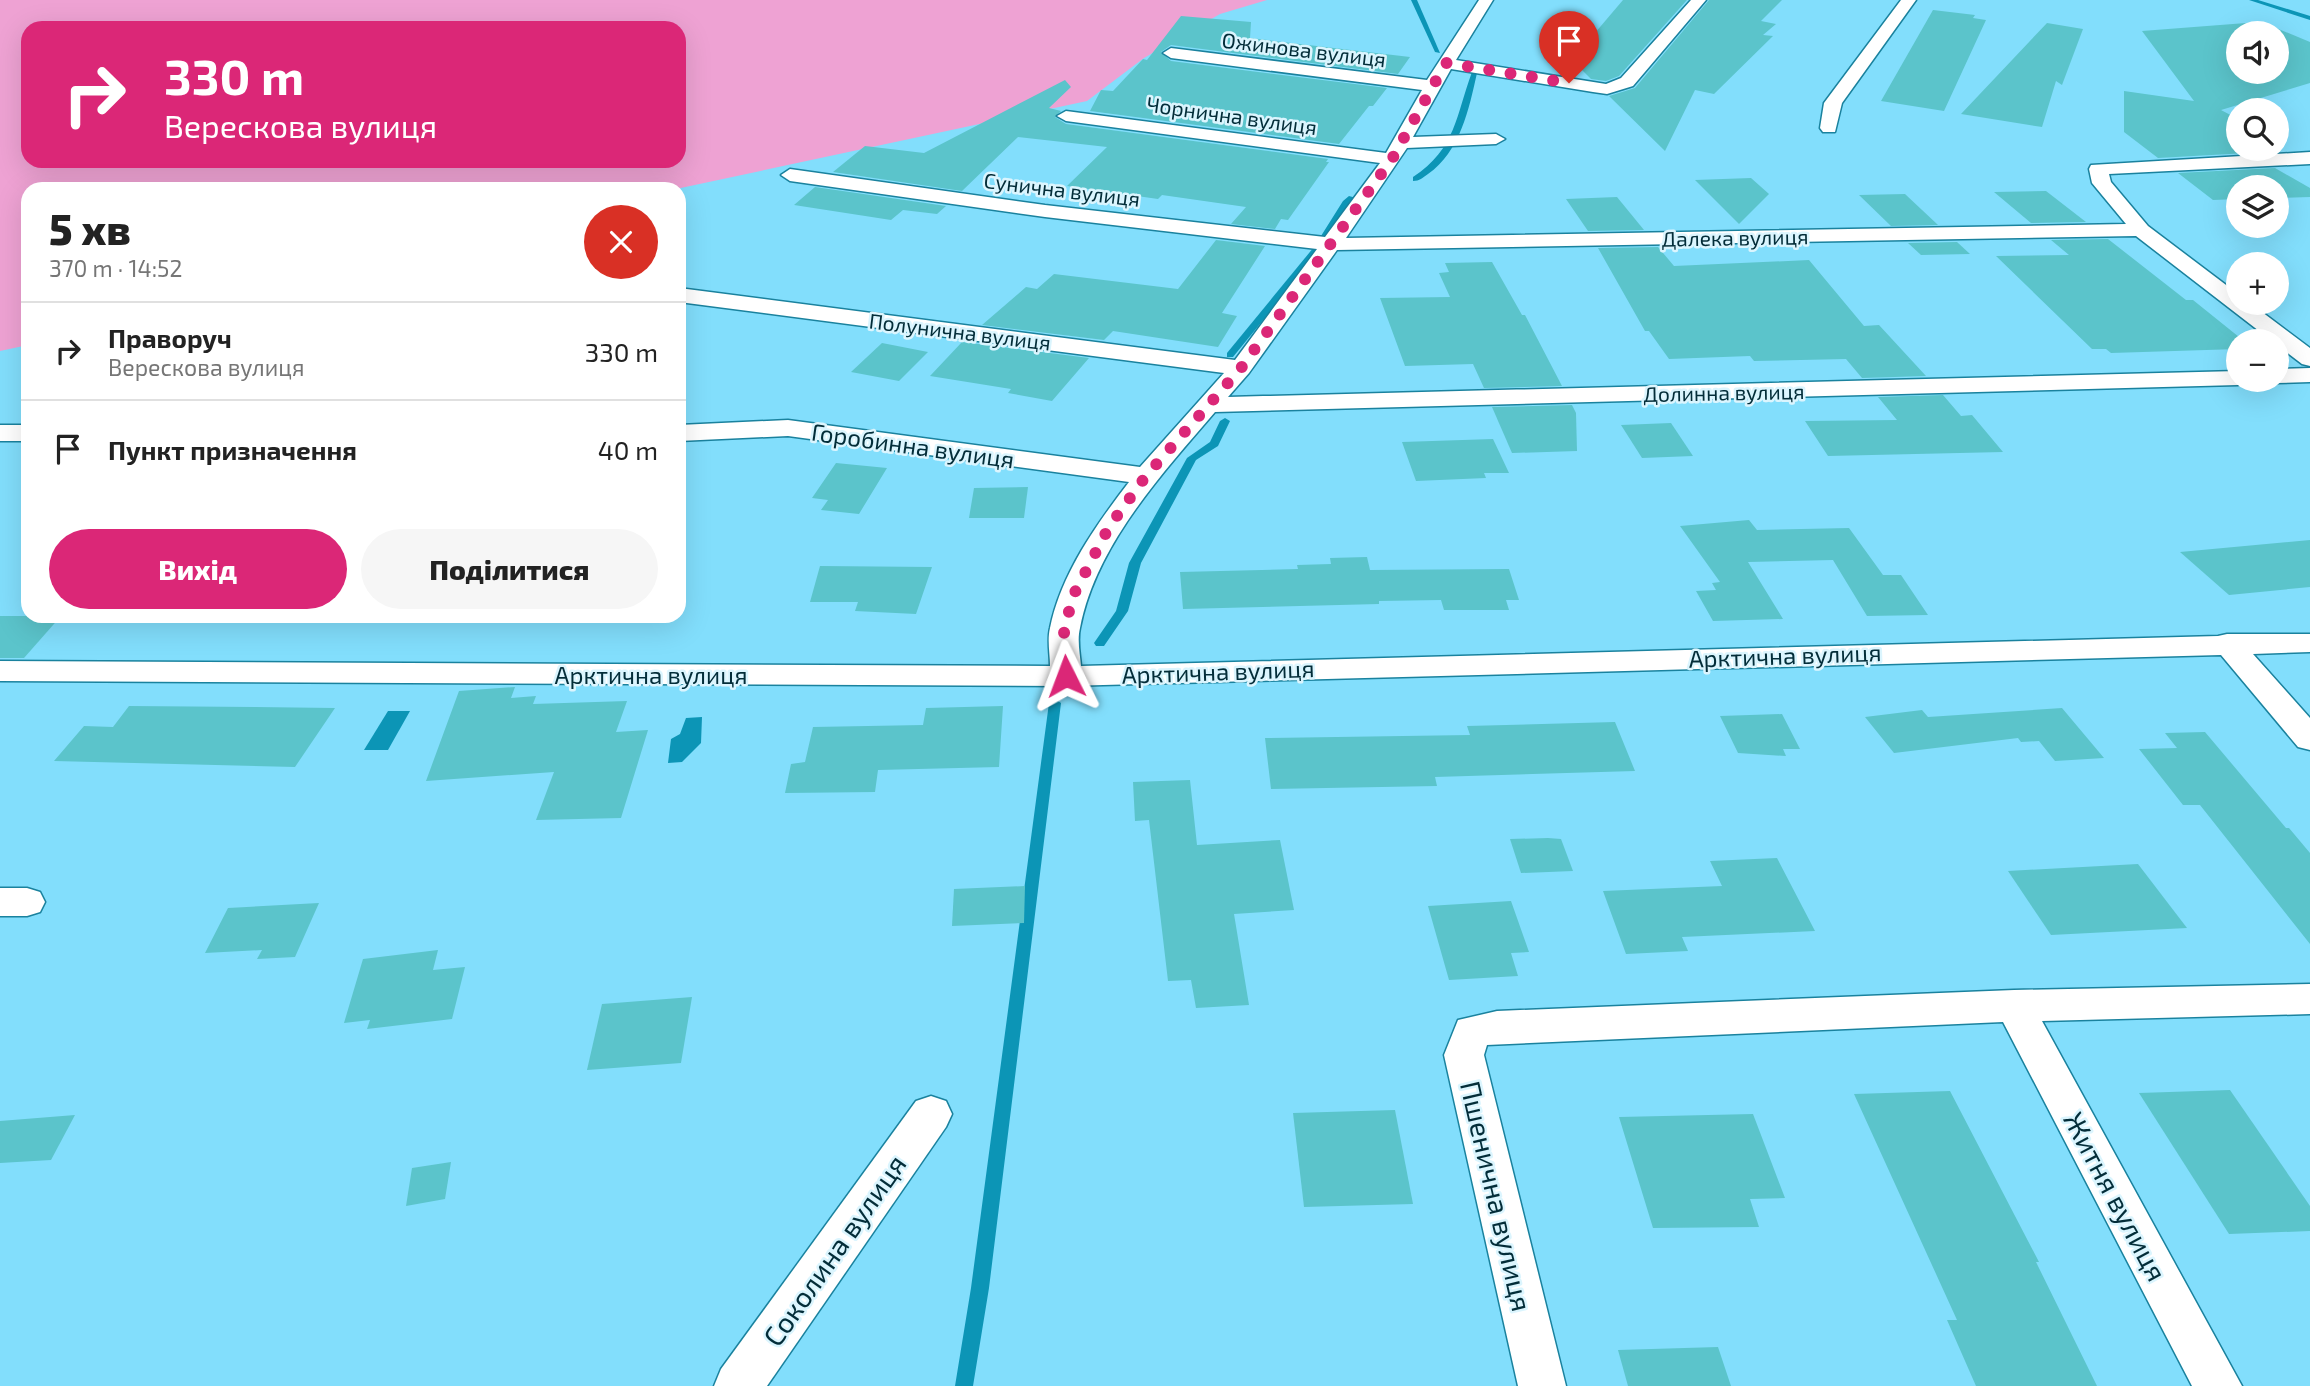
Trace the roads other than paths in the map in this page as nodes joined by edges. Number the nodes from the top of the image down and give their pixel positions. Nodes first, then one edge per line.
1 (1486, 0) edge
2 (1699, 0) edge
3 (1909, 0) edge
4 (1171, 53) dead end
5 (1446, 63) junction
6 (1432, 86) junction
7 (1066, 116) dead end
8 (1829, 128) dead end
9 (1496, 139) dead end
10 (1396, 151) junction
11 (2307, 160) edge
12 (790, 175) dead end
13 (2141, 230) junction
14 (1329, 244) junction
15 (686, 296) edge
16 (2310, 359) edge
17 (1241, 368) junction
18 (2310, 375) edge
19 (2289, 376) edge
20 (2226, 377) edge
21 (1209, 405) junction
22 (0, 433) edge
23 (21, 433) edge
24 (686, 433) edge
25 (1146, 476) junction
26 (2227, 643) junction
27 (2310, 643) edge
28 (0, 671) edge
29 (1066, 676) junction
30 (2310, 739) edge
31 (2310, 999) edge
32 (2014, 1006) junction
33 (931, 1114) dead end
34 (738, 1386) edge
35 (1542, 1386) edge
36 (2218, 1386) edge

1 - 5 street
2 - 5 street
3 - 8 street
4 - 6 street, Ожинова вулиця
5 - 6 street
6 - 10 street
7 - 10 street, Чорнична вулиця
9 - 10 street, Чорнична вулиця
10 - 14 street
11 - 13 street
12 - 14 street, Сунична вулиця
13 - 14 street, Далека вулиця
13 - 16 street
14 - 17 street
15 - 17 street, Полунична вулиця
17 - 21 street
18 - 19 street
20 - 21 street, Долинна вулиця
21 - 25 street
22 - 23 street
24 - 25 street, Горобинна вулиця
25 - 29 street
26 - 27 street, Арктична вулиця
26 - 29 street, Арктична вулиця
26 - 30 street
28 - 29 street, Арктична вулиця
31 - 32 street
32 - 35 street, Пшенична вулиця
32 - 36 street, Житня вулиця
33 - 34 street, Соколина вулиця

